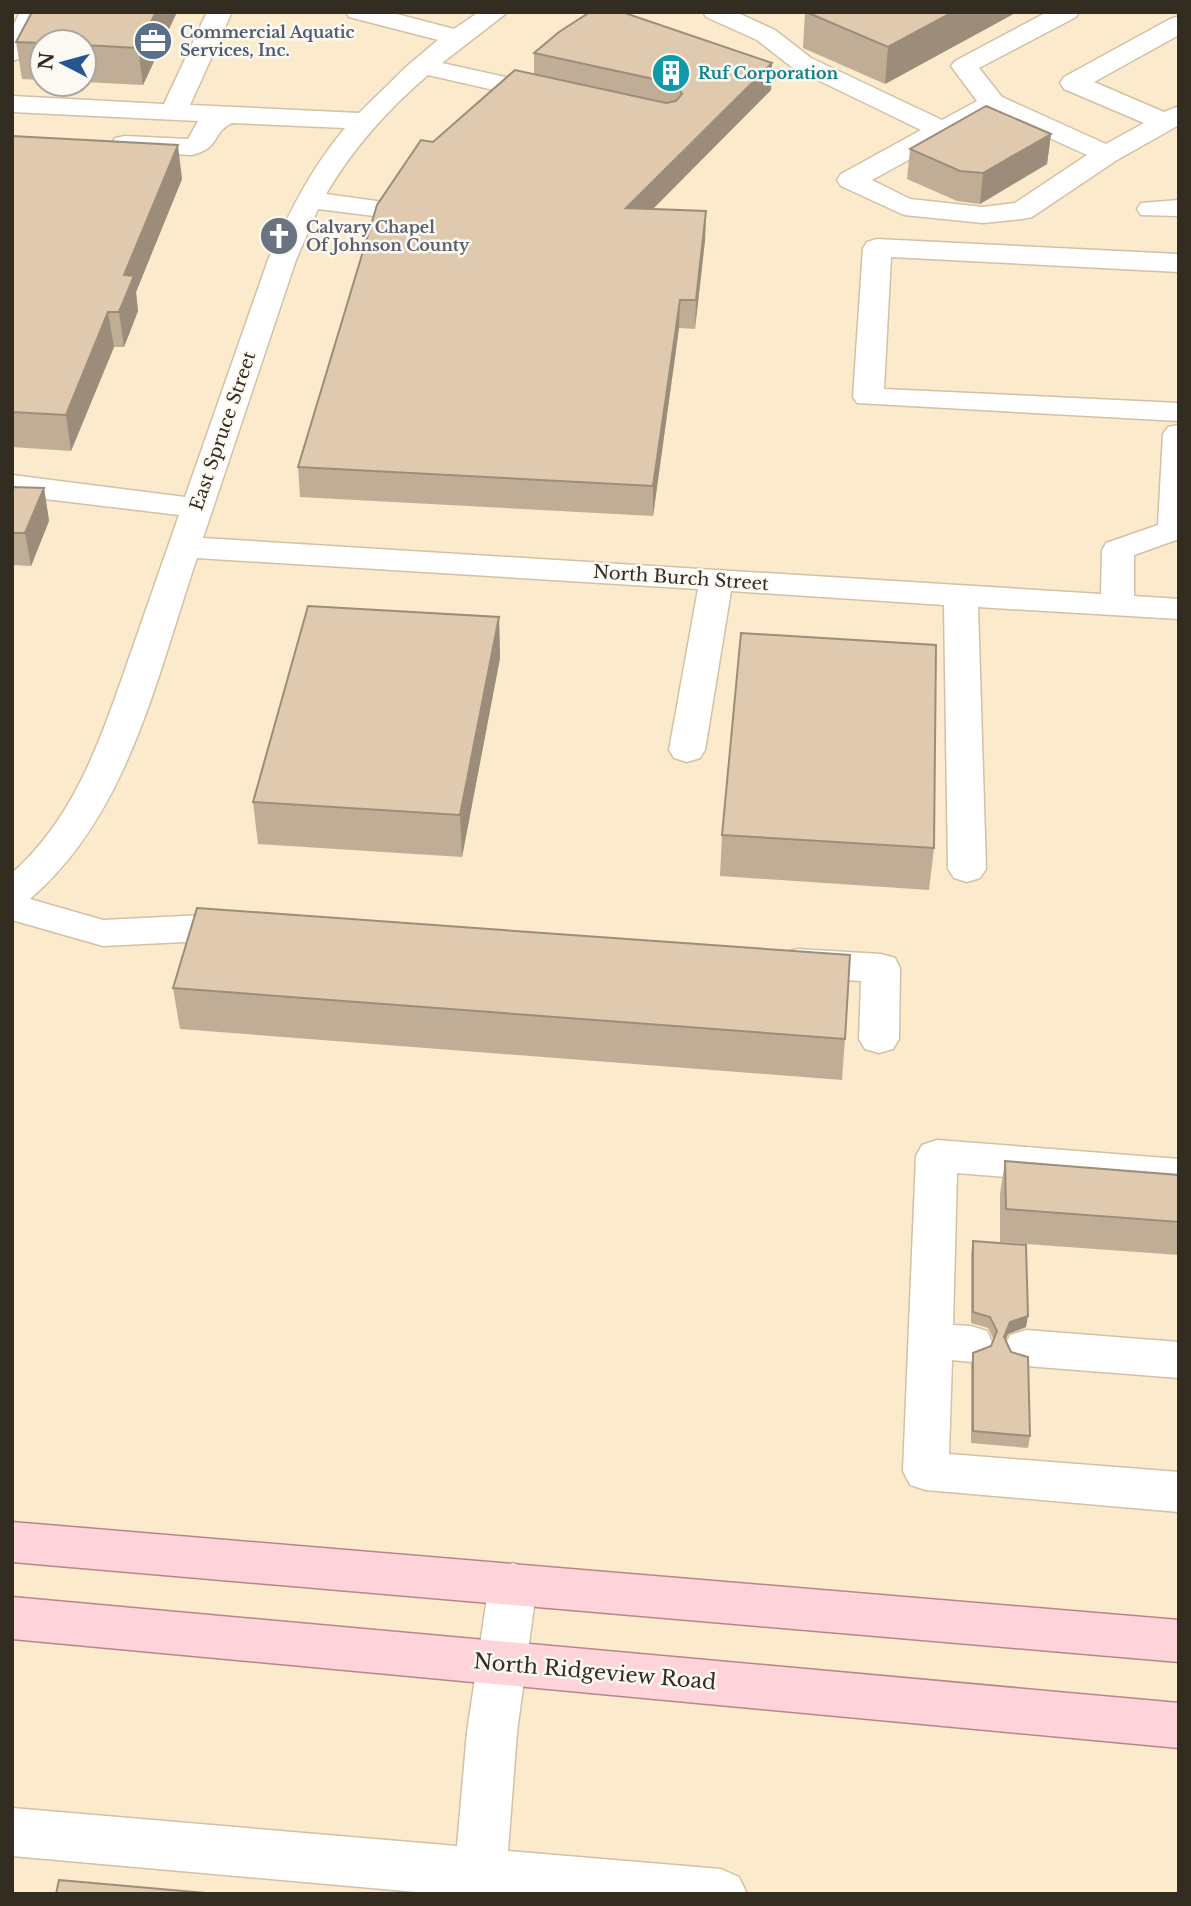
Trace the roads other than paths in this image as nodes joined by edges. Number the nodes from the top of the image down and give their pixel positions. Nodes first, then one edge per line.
1 (33, 12) edge
2 (220, 12) edge
3 (358, 12) edge
4 (496, 12) edge
5 (715, 12) edge
6 (1067, 12) edge
7 (1179, 24) edge
8 (459, 38) junction
9 (12, 53) edge
10 (423, 66) junction
11 (572, 99) edge
12 (993, 103) junction
13 (12, 104) edge
14 (173, 112) junction
15 (228, 115) junction
16 (1172, 118) edge
17 (367, 121) junction
18 (942, 130) junction
19 (95, 143) edge
20 (1107, 154) junction
21 (309, 200) junction
22 (374, 208) edge
23 (1179, 208) edge
24 (1151, 209) dead end
25 (1179, 263) edge
26 (1179, 412) edge
27 (1179, 434) edge
28 (12, 485) edge
29 (197, 508) junction
30 (1176, 530) edge
31 (184, 547) junction
32 (716, 580) junction
33 (961, 595) junction
34 (1117, 605) junction
35 (1179, 609) edge
36 (687, 750) dead end
37 (967, 869) dead end
38 (12, 894) edge
39 (12, 907) edge
40 (272, 928) edge
41 (757, 960) edge
42 (879, 1039) dead end
43 (1179, 1175) edge
44 (1026, 1348) dead end
45 (1179, 1360) edge
46 (1179, 1492) edge
47 (12, 1542) edge
48 (513, 1584) junction
49 (12, 1618) edge
50 (1179, 1641) edge
51 (501, 1663) junction
52 (1179, 1726) edge
53 (12, 1832) edge
54 (480, 1874) junction
55 (721, 1894) edge

1 - 9 street
2 - 14 street
3 - 8 street
4 - 8 street, East Spruce Street
5 - 18 street
6 - 12 street
7 - 16 street
8 - 10 street, East Spruce Street
10 - 11 street
10 - 17 street, East Spruce Street
12 - 18 street
12 - 20 street
13 - 14 street
14 - 15 street
15 - 17 street
15 - 19 street
16 - 20 street
17 - 21 street, East Spruce Street
18 - 20 street
21 - 22 street
21 - 29 street, East Spruce Street
23 - 24 street
25 - 26 street
27 - 30 street
28 - 29 street
29 - 31 street, East Spruce Street
30 - 34 street
31 - 32 street, North Burch Street
31 - 38 street, East Spruce Street
32 - 33 street, North Burch Street
32 - 36 street
33 - 34 street, North Burch Street
33 - 37 street
34 - 35 street, North Burch Street
39 - 40 street
41 - 42 street
43 - 46 street
44 - 45 street
47 - 48 main road
48 - 50 main road
48 - 51 street
49 - 51 main road, North Ridgeview Road
51 - 52 main road, North Ridgeview Road
51 - 54 street
53 - 54 street
54 - 55 street

